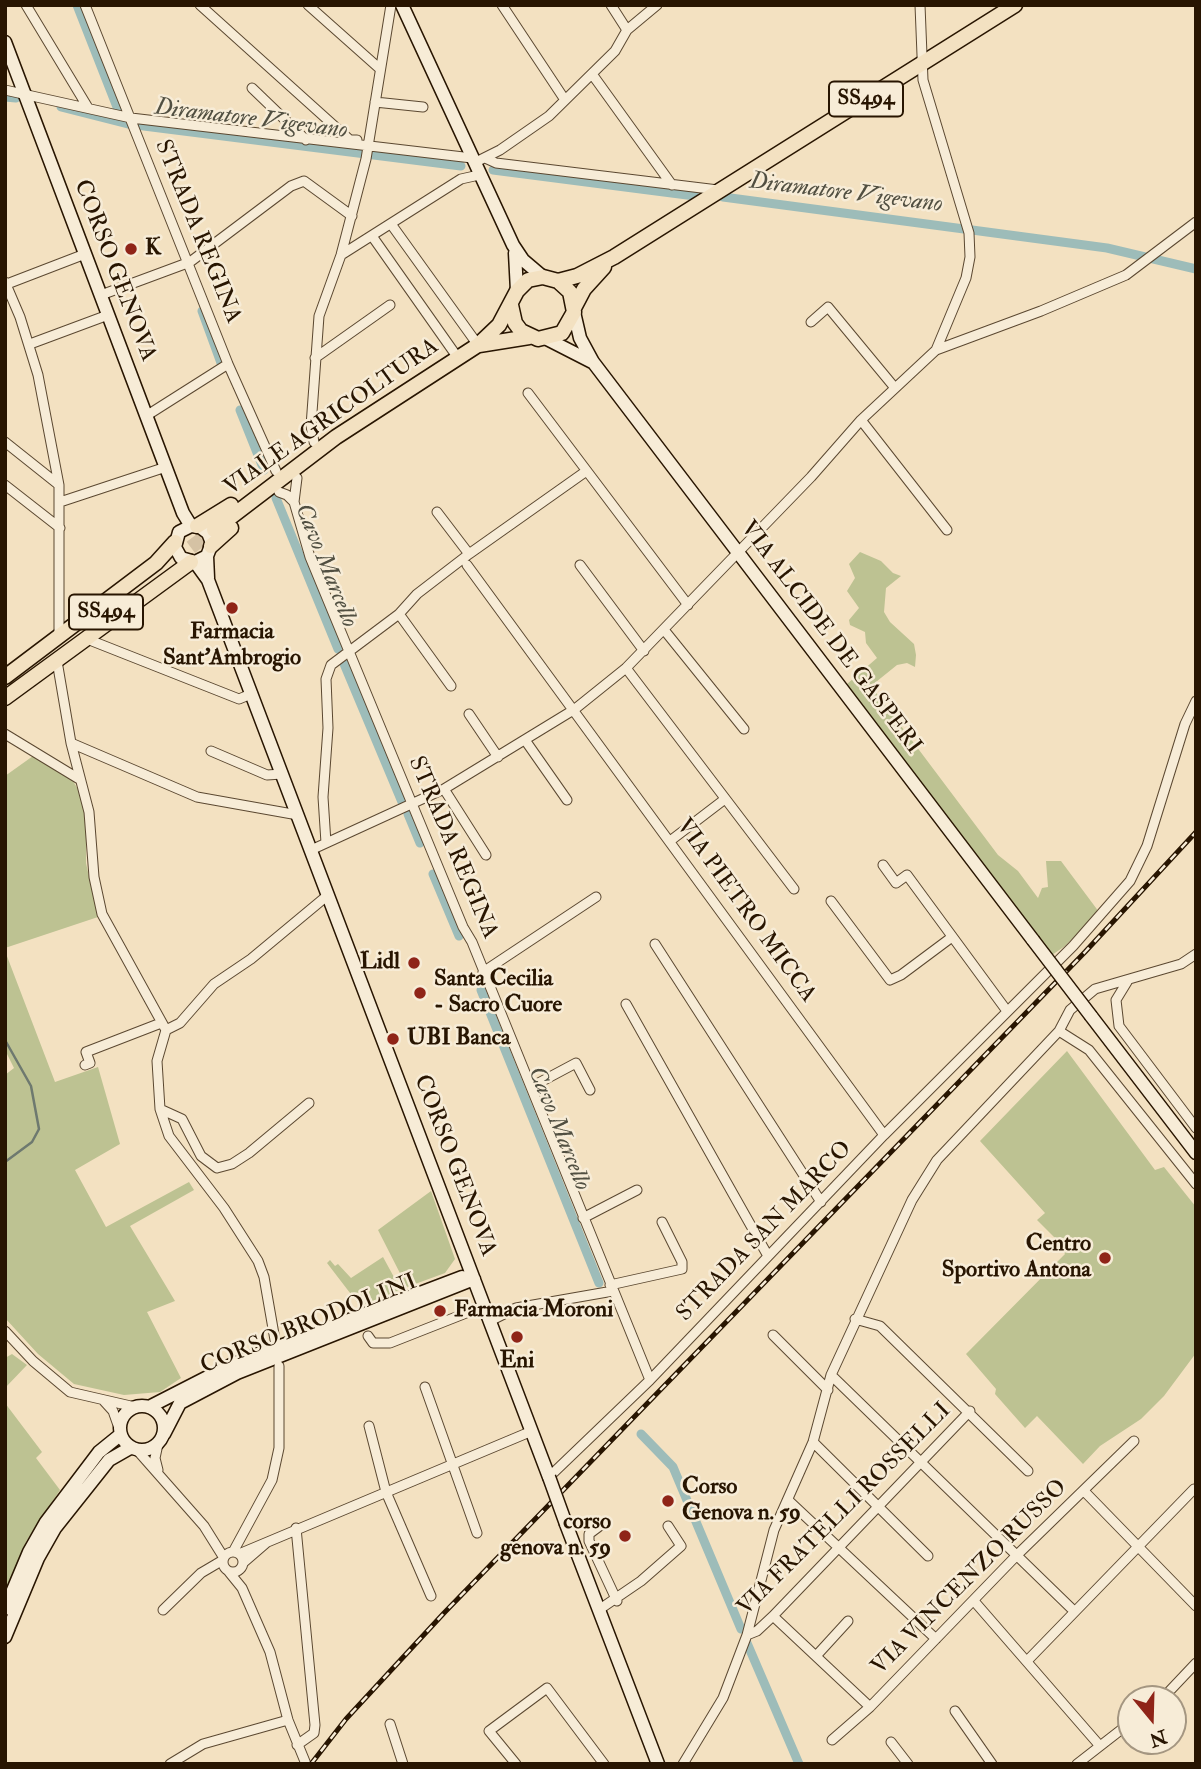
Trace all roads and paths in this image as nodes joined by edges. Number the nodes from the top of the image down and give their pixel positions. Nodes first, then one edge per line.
1 (26, 5) edge
2 (85, 5) edge
3 (200, 5) edge
4 (308, 5) edge
5 (391, 5) edge
6 (402, 5) edge
7 (502, 5) edge
8 (611, 5) edge
9 (657, 5) edge
10 (920, 5) edge
11 (1015, 5) edge
12 (626, 30) junction
13 (5, 42) edge
14 (925, 62) junction
15 (380, 69) junction
16 (592, 74) junction
17 (252, 88) dead end
18 (5, 90) edge
19 (24, 92) junction
20 (565, 100) junction
21 (375, 103) junction
22 (87, 106) junction
23 (423, 107) dead end
24 (133, 123) junction
25 (306, 139) junction
26 (368, 149) junction
27 (478, 163) junction
28 (671, 185) junction
29 (719, 191) junction
30 (352, 216) junction
31 (1196, 222) edge
32 (391, 224) junction
33 (372, 236) junction
34 (513, 245) junction
35 (85, 254) junction
36 (341, 256) junction
37 (614, 257) junction
38 (190, 262) junction
39 (551, 279) junction
40 (6, 283) edge
41 (101, 295) junction
42 (514, 298) junction
43 (390, 305) dead end
44 (574, 310) junction
45 (108, 315) junction
46 (811, 322) dead end
47 (529, 337) junction
48 (547, 340) junction
49 (30, 344) junction
50 (478, 345) junction
51 (936, 350) junction
52 (315, 358) junction
53 (458, 358) junction
54 (593, 362) junction
55 (228, 363) junction
56 (895, 388) junction
57 (528, 393) dead end
58 (146, 416) junction
59 (861, 420) junction
60 (358, 423) junction
61 (5, 442) edge
62 (314, 442) junction
63 (166, 467) junction
64 (276, 471) junction
65 (585, 472) junction
66 (297, 478) junction
67 (5, 485) edge
68 (59, 485) junction
69 (279, 492) junction
70 (60, 502) junction
71 (293, 502) junction
72 (436, 512) dead end
73 (191, 527) junction
74 (60, 528) junction
75 (214, 530) tunnel mouth
76 (947, 530) dead end
77 (175, 542) junction
78 (737, 551) junction
79 (201, 556) junction
80 (174, 560) tunnel mouth
81 (468, 560) junction
82 (580, 565) dead end
83 (60, 604) junction
84 (688, 605) junction
85 (399, 614) junction
86 (81, 620) junction
87 (665, 631) junction
88 (60, 636) junction
89 (92, 641) dead end
90 (348, 650) junction
91 (644, 651) junction
92 (57, 661) junction
93 (626, 668) junction
94 (5, 677) edge
95 (451, 687) dead end
96 (5, 689) edge
97 (251, 694) junction
98 (5, 698) edge
99 (1196, 701) edge
100 (575, 709) junction
101 (469, 714) dead end
102 (744, 729) dead end
103 (5, 734) edge
104 (525, 740) junction
105 (71, 743) junction
106 (211, 751) dead end
107 (498, 757) junction
108 (282, 774) junction
109 (79, 779) junction
110 (444, 789) junction
111 (726, 799) junction
112 (567, 800) dead end
113 (413, 805) junction
114 (298, 815) junction
115 (670, 841) junction
116 (326, 843) junction
117 (311, 849) junction
118 (486, 855) dead end
119 (883, 865) dead end
120 (794, 889) dead end
121 (328, 895) junction
122 (596, 897) dead end
123 (831, 901) dead end
124 (952, 937) junction
125 (656, 944) dead end
126 (1196, 954) edge
127 (483, 972) junction
128 (1127, 982) junction
129 (626, 1004) dead end
130 (1007, 1012) junction
131 (163, 1026) junction
132 (1059, 1031) junction
133 (85, 1065) dead end
134 (531, 1087) junction
135 (590, 1090) dead end
136 (309, 1103) dead end
137 (160, 1109) junction
138 (1196, 1128) edge
139 (884, 1135) junction
140 (1196, 1153) edge
141 (1196, 1184) edge
142 (637, 1190) dead end
143 (821, 1202) junction
144 (583, 1218) junction
145 (662, 1222) dead end
146 (462, 1247) junction
147 (768, 1256) junction
148 (473, 1276) junction
149 (447, 1286) junction
150 (612, 1288) junction
151 (483, 1303) junction
152 (855, 1319) junction
153 (490, 1321) junction
154 (5, 1331) edge
155 (773, 1335) dead end
156 (368, 1336) dead end
157 (275, 1340) dead end
158 (279, 1366) dead end
159 (831, 1376) junction
160 (650, 1380) junction
161 (425, 1387) dead end
162 (828, 1390) junction
163 (103, 1400) junction
164 (135, 1407) junction
165 (149, 1407) junction
166 (970, 1411) junction
167 (369, 1426) dead end
168 (532, 1431) junction
169 (120, 1432) junction
170 (161, 1439) junction
171 (1134, 1441) dead end
172 (813, 1442) junction
173 (134, 1449) junction
174 (921, 1460) junction
175 (452, 1465) junction
176 (1028, 1471) dead end
177 (159, 1475) junction
178 (549, 1477) junction
179 (1194, 1489) dead end
180 (1084, 1491) junction
181 (386, 1492) junction
182 (788, 1500) junction
183 (878, 1506) junction
184 (601, 1525) dead end
185 (250, 1526) junction
186 (668, 1526) dead end
187 (296, 1528) junction
188 (477, 1533) dead end
189 (270, 1539) junction
190 (1137, 1546) junction
191 (837, 1548) junction
192 (1017, 1555) junction
193 (928, 1556) dead end
194 (233, 1560) junction
195 (242, 1588) junction
196 (431, 1596) dead end
197 (617, 1601) junction
198 (974, 1601) junction
199 (1196, 1605) edge
200 (5, 1609) edge
201 (600, 1609) junction
202 (163, 1610) dead end
203 (1074, 1611) junction
204 (773, 1616) junction
205 (848, 1621) dead end
206 (747, 1635) junction
207 (5, 1637) edge
208 (936, 1639) junction
209 (816, 1656) junction
210 (1027, 1661) junction
211 (1196, 1663) edge
212 (1175, 1685) edge
213 (870, 1707) junction
214 (955, 1711) dead end
215 (288, 1720) junction
216 (390, 1724) dead end
217 (1117, 1733) edge
218 (832, 1740) dead end
219 (891, 1742) dead end
220 (298, 1745) junction
221 (1100, 1746) junction
222 (170, 1764) edge
223 (306, 1764) edge
224 (403, 1764) edge
225 (516, 1764) edge
226 (604, 1764) edge
227 (658, 1764) edge
228 (683, 1764) edge
229 (908, 1764) edge
230 (992, 1764) edge
231 (1077, 1764) edge

1 - 22 street
2 - 24 street, STRADA REGINA
3 - 26 street
4 - 15 street
5 - 15 street
6 - 27 main road
7 - 20 street
8 - 12 street
9 - 12 street
10 - 14 street
11 - 14 main road, VIALE AGRICOLTURA / SS494
12 - 16 street
13 - 19 main road, CORSO GENOVA
14 - 29 main road, VIALE AGRICOLTURA / SS494
14 - 51 street
15 - 21 street
16 - 20 street
16 - 28 street
17 - 25 street
18 - 19 street
19 - 22 street
19 - 35 main road, CORSO GENOVA
20 - 27 street
21 - 23 street
21 - 26 street
22 - 24 street
24 - 25 street
24 - 38 street, STRADA REGINA
25 - 26 street
26 - 27 street
26 - 30 street
27 - 28 street
27 - 32 street
27 - 34 main road
28 - 29 street
29 - 37 main road, VIALE AGRICOLTURA / SS494
30 - 36 street
30 - 38 street
31 - 51 street
32 - 33 street
32 - 50 street
33 - 36 street
33 - 53 street
34 - 39 main road
34 - 42 main road
35 - 40 street
35 - 41 main road, CORSO GENOVA
36 - 52 street
37 - 39 main road, VIALE AGRICOLTURA / SS494
37 - 44 main road, VIALE AGRICOLTURA / SS494
38 - 41 street
38 - 55 street, STRADA REGINA
39 - 42 main road, VIALE AGRICOLTURA / SS494
39 - 44 main road
40 - 49 street
41 - 45 main road, CORSO GENOVA
42 - 47 main road
42 - 50 main road, VIALE AGRICOLTURA / SS494
43 - 52 street
44 - 48 main road, VIALE AGRICOLTURA / SS494
44 - 54 main road, VIA ALCIDE DE GASPERI
45 - 49 street
45 - 58 main road, CORSO GENOVA
46 - 56 street
47 - 48 main road, VIALE AGRICOLTURA / SS494
47 - 50 main road, VIALE AGRICOLTURA / SS494
48 - 54 main road, VIA ALCIDE DE GASPERI
49 - 68 street
50 - 53 main road, VIALE AGRICOLTURA / SS494
51 - 56 street
52 - 62 street
53 - 60 main road, VIALE AGRICOLTURA / SS494
54 - 78 main road, VIA ALCIDE DE GASPERI
55 - 58 street
55 - 64 street, STRADA REGINA
56 - 59 street
57 - 65 street
58 - 63 main road, CORSO GENOVA
59 - 76 street
59 - 78 street
60 - 62 main road
60 - 66 main road
60 - 75 main road, VIALE AGRICOLTURA / SS494
61 - 68 street
62 - 64 main road
63 - 70 street
63 - 73 main road, CORSO GENOVA
64 - 73 main road
65 - 81 street
65 - 84 street
66 - 69 main road
66 - 71 street, STRADA REGINA
67 - 74 street
68 - 70 street
69 - 71 street
69 - 79 main road
70 - 74 street
71 - 90 street, STRADA REGINA
72 - 81 street, VIA PIETRO MICCA
73 - 77 main road, CORSO GENOVA
73 - 79 main road, CORSO GENOVA
74 - 83 street
77 - 79 main road, CORSO GENOVA
77 - 86 main road
78 - 84 street
78 - 140 main road, VIA ALCIDE DE GASPERI, bridge
79 - 92 main road
79 - 97 main road, CORSO GENOVA
80 - 96 main road, SS494
81 - 85 street
81 - 100 street, VIA PIETRO MICCA
82 - 91 street
83 - 86 street
83 - 88 street
84 - 87 street
85 - 90 street
85 - 95 street
86 - 88 main road
87 - 91 street
87 - 102 street
88 - 94 main road
89 - 97 street
90 - 113 street, STRADA REGINA
90 - 116 street
91 - 93 street
92 - 98 main road
92 - 105 street
93 - 100 street
93 - 111 street
97 - 108 main road, CORSO GENOVA
99 - 130 street, STRADA SAN MARCO
100 - 104 street
100 - 115 street, VIA PIETRO MICCA
101 - 107 street
103 - 109 street
104 - 107 street
104 - 112 street
105 - 109 street
105 - 114 street
106 - 108 street
107 - 110 street
108 - 114 main road, CORSO GENOVA
109 - 131 street
110 - 113 street
110 - 118 street
111 - 115 street
111 - 120 street
113 - 116 street
113 - 127 street, STRADA REGINA
114 - 117 main road, CORSO GENOVA
115 - 139 street, VIA PIETRO MICCA
116 - 117 street
117 - 121 main road, CORSO GENOVA
119 - 124 street
121 - 131 street
121 - 146 main road, CORSO GENOVA
122 - 127 street
123 - 124 street
124 - 130 street
125 - 143 street
126 - 128 street
127 - 134 street, STRADA REGINA
128 - 132 street
128 - 138 street
129 - 147 street
130 - 139 street, STRADA SAN MARCO
131 - 133 street
131 - 137 street
132 - 141 street
132 - 152 street
134 - 135 street
134 - 144 street, STRADA REGINA
136 - 137 street
137 - 157 street
139 - 143 street, STRADA SAN MARCO
142 - 144 street
143 - 147 street, STRADA SAN MARCO
144 - 150 street, STRADA REGINA
145 - 150 street
146 - 148 main road, CORSO GENOVA
146 - 149 main road, CORSO BRODOLINI
147 - 160 street, STRADA SAN MARCO
148 - 149 main road, CORSO BRODOLINI
148 - 151 main road, CORSO GENOVA
149 - 151 main road, CORSO BRODOLINI
149 - 165 main road, CORSO BRODOLINI
149 - 170 main road, CORSO BRODOLINI
150 - 153 street
150 - 160 street, STRADA REGINA
151 - 153 main road, CORSO GENOVA
151 - 156 street
152 - 159 street
152 - 166 street
153 - 168 main road, CORSO GENOVA
154 - 163 street
155 - 162 street
158 - 185 street
159 - 162 street
159 - 174 street
160 - 178 street, STRADA SAN MARCO
161 - 175 street
162 - 172 street
163 - 164 street
163 - 169 street
164 - 165 main road, CORSO BRODOLINI
164 - 169 main road
165 - 170 main road
166 - 174 street, VIA FRATELLI ROSSELLI
166 - 176 street
167 - 181 street
168 - 175 street
168 - 178 main road, CORSO GENOVA
169 - 173 main road
169 - 200 main road
170 - 173 main road
170 - 177 street
171 - 180 street, VIA VINCENZO RUSSO
172 - 182 street
172 - 183 street
173 - 177 street
173 - 207 main road
174 - 183 street, VIA FRATELLI ROSSELLI
174 - 192 street
175 - 181 street
175 - 188 street
177 - 194 street
178 - 201 main road, CORSO GENOVA, bridge
179 - 190 street
180 - 190 street
180 - 192 street, VIA VINCENZO RUSSO
181 - 187 street
181 - 196 street
182 - 191 street
182 - 206 street
183 - 191 street, VIA FRATELLI ROSSELLI
183 - 193 street
184 - 197 street
185 - 189 street
185 - 194 street
186 - 197 street
187 - 189 street
187 - 220 street
189 - 194 street
190 - 199 street
190 - 203 street
191 - 204 street, VIA FRATELLI ROSSELLI
191 - 208 street
192 - 198 street, VIA VINCENZO RUSSO
192 - 203 street
194 - 195 street
194 - 195 street
194 - 202 street
195 - 215 street
197 - 201 street
198 - 208 street, VIA VINCENZO RUSSO
198 - 210 street
201 - 227 main road, CORSO GENOVA
203 - 210 street
204 - 206 street, VIA FRATELLI ROSSELLI
204 - 209 street
205 - 209 street
206 - 228 street
208 - 213 street, VIA VINCENZO RUSSO
209 - 213 street
210 - 221 street
211 - 212 street
213 - 218 street, VIA VINCENZO RUSSO
214 - 230 street
215 - 220 street
215 - 222 street
216 - 224 street
217 - 221 street
219 - 229 street
220 - 223 street
221 - 231 street
225 - 226 street

